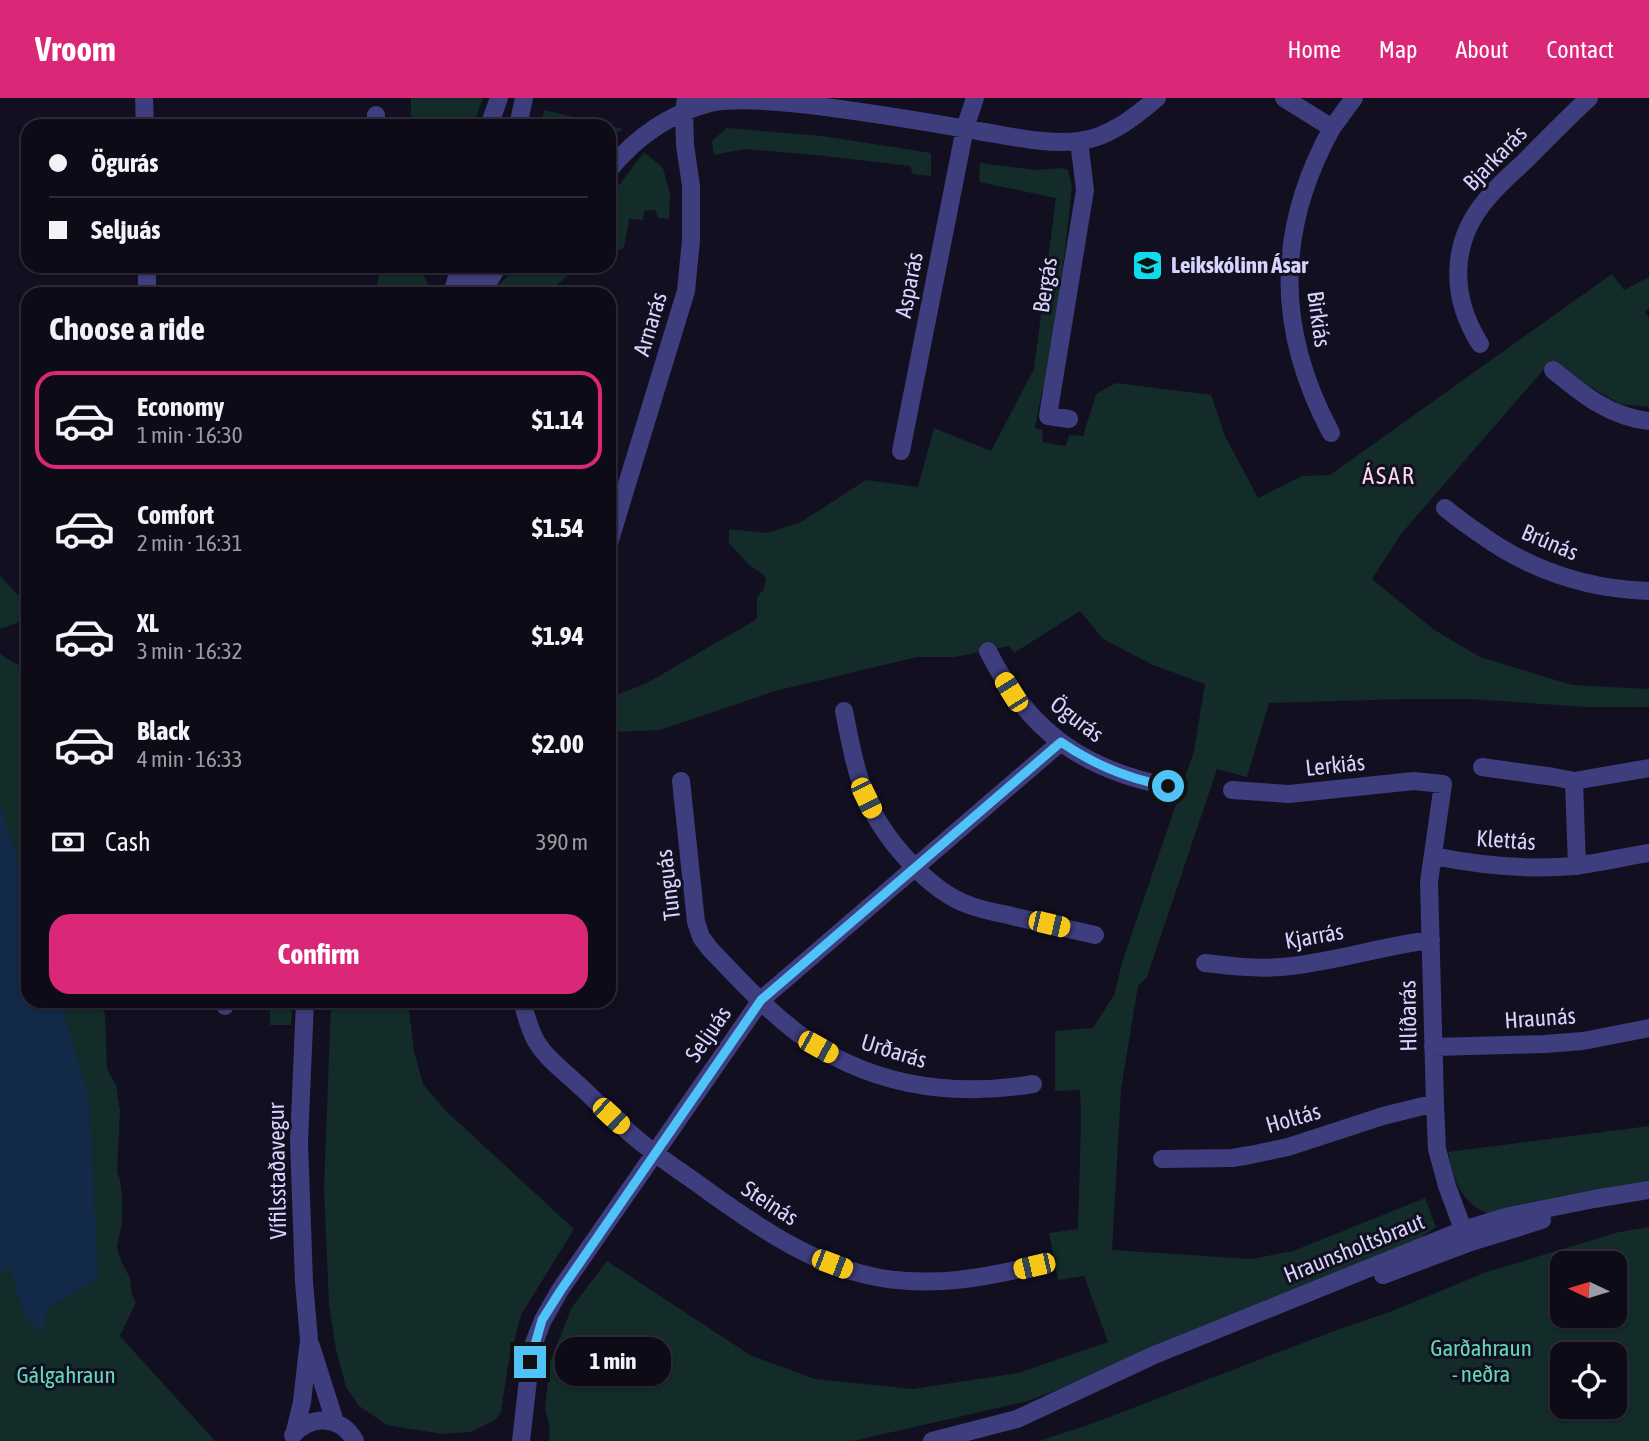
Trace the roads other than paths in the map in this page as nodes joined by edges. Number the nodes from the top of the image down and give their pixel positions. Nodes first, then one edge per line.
1 (144, 98) edge
2 (499, 98) edge
3 (507, 98) edge
4 (524, 98) edge
5 (975, 98) edge
6 (1157, 98) edge
7 (1284, 98) edge
8 (1354, 98) edge
9 (1588, 98) edge
10 (685, 105) edge
11 (145, 119) edge
12 (492, 119) edge
13 (502, 119) edge
14 (520, 119) edge
15 (965, 128) junction
16 (1332, 128) junction
17 (1079, 141) junction
18 (616, 162) edge
19 (1480, 344) dead end
20 (1553, 370) dead end
21 (1069, 419) dead end
22 (1649, 421) edge
23 (1331, 433) dead end
24 (901, 451) dead end
25 (1445, 508) dead end
26 (616, 520) edge
27 (1649, 591) edge
28 (988, 651) dead end
29 (844, 710) dead end
30 (1061, 742) junction
31 (1482, 767) dead end
32 (1649, 768) edge
33 (681, 781) dead end
34 (1574, 781) junction
35 (1443, 783) joint
36 (1168, 786) dead end
37 (1232, 790) dead end
38 (1649, 853) edge
39 (1433, 856) junction
40 (1577, 866) junction
41 (915, 867) junction
42 (1095, 935) dead end
43 (1431, 940) junction
44 (1205, 963) dead end
45 (761, 1000) junction
46 (305, 1008) edge
47 (524, 1008) edge
48 (1649, 1028) edge
49 (1433, 1047) junction
50 (1033, 1084) dead end
51 (1435, 1103) junction
52 (654, 1153) junction
53 (1163, 1159) dead end
54 (1649, 1192) edge
55 (1466, 1237) junction
56 (1034, 1266) dead end
57 (309, 1340) junction
58 (335, 1422) junction
59 (292, 1436) edge
60 (355, 1441) edge
61 (521, 1441) edge
62 (932, 1441) edge

1 - 11 street
2 - 12 street
3 - 13 street
4 - 14 street
5 - 15 street, Asparás
6 - 17 street
7 - 16 street
8 - 16 street, Birkiás
9 - 19 street, Bjarkarás
10 - 15 street
10 - 18 street
10 - 26 street, Arnarás
15 - 17 street
15 - 24 street, Asparás
16 - 23 street, Birkiás
17 - 21 street, Bergás
20 - 22 street
25 - 27 street, Brúnás
28 - 30 street, Ögurás
29 - 41 street
30 - 36 street, Ögurás
30 - 41 street, Seljuás
31 - 34 street
32 - 34 street
33 - 45 street, Tunguás
34 - 40 street
35 - 37 street, Lerkiás
35 - 39 street, Hlíðarás
38 - 40 street, Klettás
39 - 40 street, Klettás
39 - 43 street, Hlíðarás
41 - 42 street
41 - 45 street, Seljuás
43 - 44 street, Kjarrás
43 - 49 street, Hlíðarás
45 - 50 street, Urðarás
45 - 52 street, Seljuás
46 - 57 street, Vífilsstaðavegur
47 - 52 street, Steinás
48 - 49 street, Hraunás
49 - 51 street, Hlíðarás
51 - 53 street, Holtás
51 - 55 street, Hlíðarás
52 - 56 street, Steinás
52 - 61 street, Seljuás
54 - 55 street, Hraunsholtsbraut
55 - 62 street, Hraunsholtsbraut
57 - 58 street, Vífilsstaðavegur
57 - 59 street, Vífilsstaðavegur
58 - 59 street, Vífilsstaðavegur
58 - 60 street, Vífilsstaðavegur

